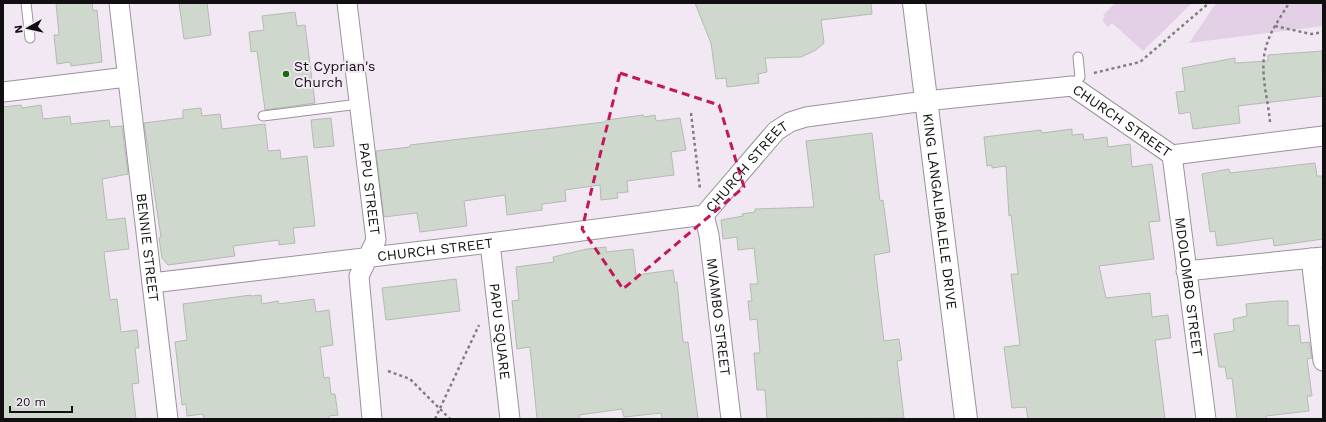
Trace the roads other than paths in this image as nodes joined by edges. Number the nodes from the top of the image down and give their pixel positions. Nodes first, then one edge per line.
1 (26, 3) edge
2 (118, 3) edge
3 (347, 3) edge
4 (914, 3) edge
5 (30, 38) dead end
6 (1078, 57) dead end
7 (127, 77) junction
8 (1076, 81) junction
9 (3, 92) edge
10 (925, 101) junction
11 (359, 104) junction
12 (263, 116) dead end
13 (1323, 136) edge
14 (1172, 156) junction
15 (704, 215) junction
16 (490, 243) junction
17 (368, 257) junction
18 (1317, 257) edge
19 (1186, 271) junction
20 (152, 283) junction
21 (1323, 361) edge
22 (168, 419) edge
23 (372, 419) edge
24 (510, 419) edge
25 (731, 419) edge
26 (966, 419) edge
27 (1206, 419) edge

1 - 5 lane
2 - 7 street, BENNIE STREET
3 - 11 street, PAPU STREET
4 - 10 street, KING LANGALIBALELE DRIVE
6 - 8 lane
7 - 9 street
7 - 20 street, BENNIE STREET
8 - 10 street, CHURCH STREET
8 - 14 street, CHURCH STREET
10 - 15 street, CHURCH STREET
10 - 26 street, KING LANGALIBALELE DRIVE
11 - 12 lane
11 - 17 street, PAPU STREET
13 - 14 street, CHURCH STREET
14 - 19 street, MDOLOMBO STREET
15 - 16 street, CHURCH STREET
15 - 25 street, MVAMBO STREET
16 - 17 street, CHURCH STREET
16 - 24 street, PAPU SQUARE
17 - 20 street, CHURCH STREET
17 - 23 street, PAPU STREET
18 - 19 street
18 - 21 street
19 - 27 street, MDOLOMBO STREET
20 - 22 street, BENNIE STREET

